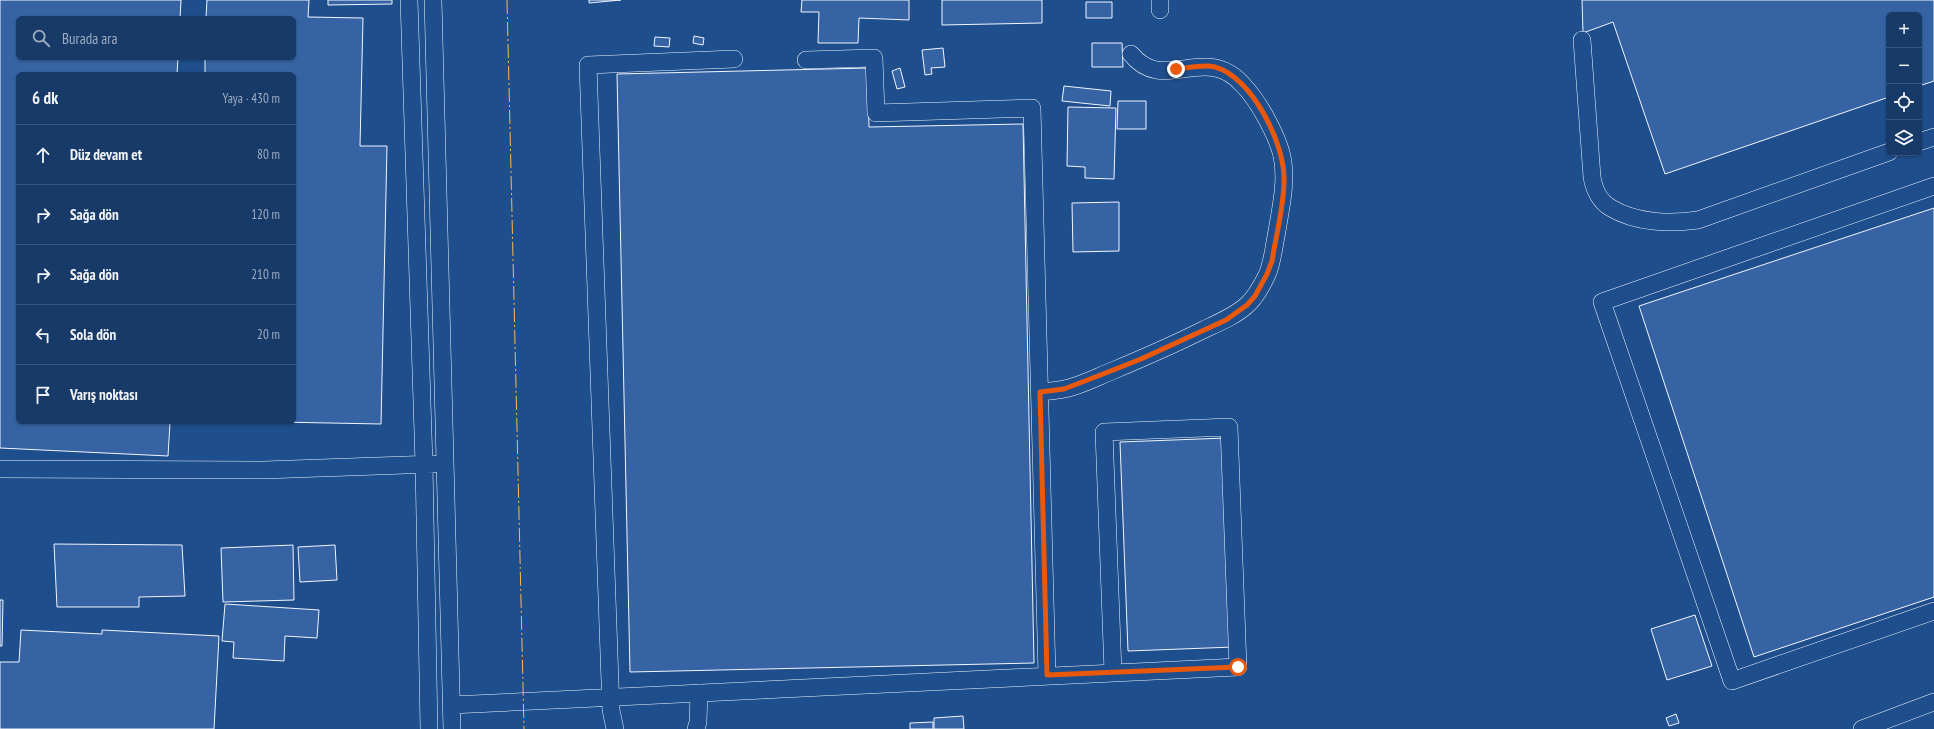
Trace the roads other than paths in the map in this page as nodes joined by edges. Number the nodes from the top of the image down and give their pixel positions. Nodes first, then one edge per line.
1 (409, 0) edge
2 (433, 0) edge
3 (1582, 40) dead end
4 (1131, 54) dead end
5 (734, 59) dead end
6 (806, 60) dead end
7 (1934, 136) edge
8 (1922, 141) edge
9 (1886, 153) edge
10 (1934, 186) edge
11 (1040, 392) junction
12 (444, 463) junction
13 (424, 464) junction
14 (0, 469) edge
15 (1934, 611) edge
16 (1113, 672) junction
17 (1047, 675) junction
18 (698, 693) junction
19 (611, 697) junction
20 (1934, 702) edge
21 (452, 705) junction
22 (429, 729) edge
23 (452, 729) edge
24 (614, 729) edge
25 (696, 729) edge
26 (1862, 729) edge

1 - 13 street
2 - 12 street
3 - 9 street
4 - 11 street
5 - 19 street
6 - 11 street
7 - 8 street
10 - 15 street
11 - 17 street
12 - 13 street
12 - 21 street
13 - 14 street
13 - 22 street
16 - 16 street
16 - 17 street
17 - 18 street
18 - 19 street
18 - 25 street
19 - 21 street
19 - 24 street
20 - 26 street
21 - 23 street

